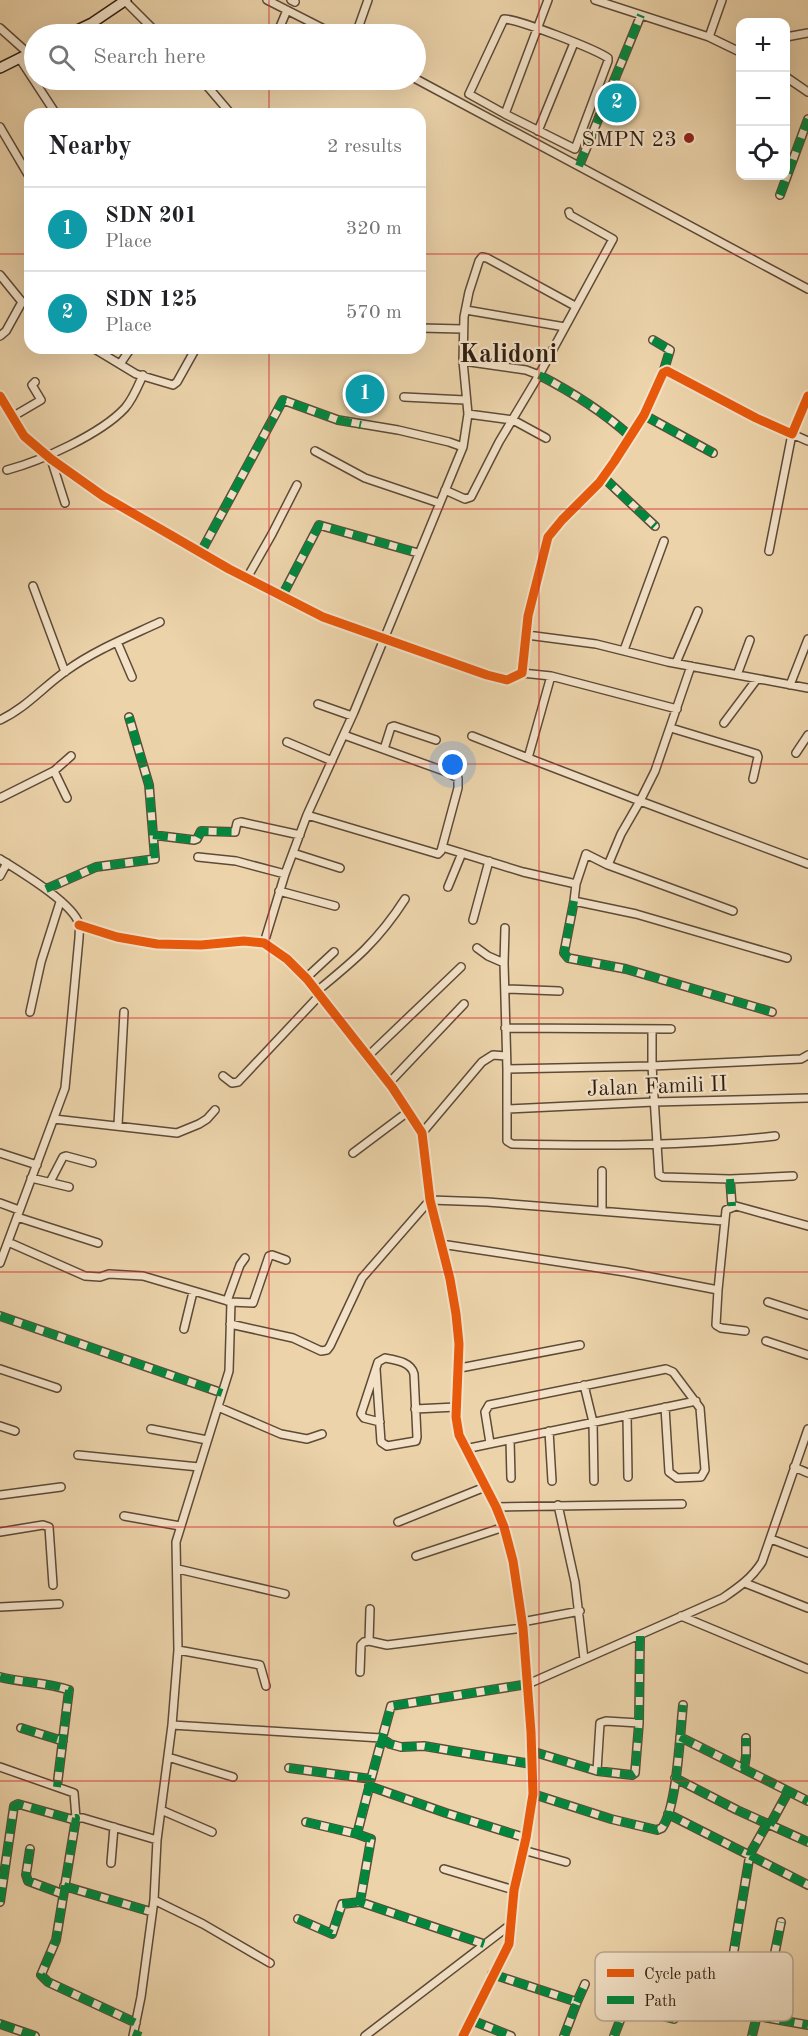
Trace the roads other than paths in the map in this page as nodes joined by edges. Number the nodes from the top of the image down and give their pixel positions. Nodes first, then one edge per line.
1 (267, 0) edge
2 (368, 0) edge
3 (548, 0) edge
4 (595, 0) edge
5 (722, 0) edge
6 (125, 1) edge
7 (615, 3) edge
8 (287, 10) junction
9 (639, 19) junction
10 (90, 24) edge
11 (148, 24) edge
12 (281, 24) edge
13 (313, 24) edge
14 (360, 24) edge
15 (0, 28) edge
16 (537, 28) junction
17 (808, 33) edge
18 (790, 36) edge
19 (709, 37) junction
20 (574, 43) junction
21 (732, 47) junction
22 (736, 47) edge
23 (736, 49) edge
24 (24, 51) edge
25 (24, 57) edge
26 (1, 66) edge
27 (790, 80) edge
28 (426, 84) edge
29 (45, 90) edge
30 (211, 90) edge
31 (808, 92) edge
32 (53, 108) edge
33 (226, 108) edge
34 (505, 114) junction
35 (808, 119) edge
36 (0, 127) edge
37 (538, 131) junction
38 (579, 166) junction
39 (24, 168) edge
40 (780, 195) dead end
41 (569, 212) dead end
42 (0, 275) edge
43 (808, 289) edge
44 (575, 306) junction
45 (466, 310) junction
46 (565, 327) junction
47 (426, 328) edge
48 (463, 329) junction
49 (0, 336) edge
50 (652, 340) dead end
51 (103, 354) edge
52 (127, 354) edge
53 (193, 354) edge
54 (463, 361) junction
55 (120, 364) junction
56 (663, 373) junction
57 (143, 375) junction
58 (539, 375) junction
59 (35, 382) dead end
60 (0, 396) edge
61 (808, 396) edge
62 (404, 397) dead end
63 (465, 400) junction
64 (468, 414) junction
65 (644, 415) junction
66 (12, 417) junction
67 (513, 420) junction
68 (792, 434) junction
69 (630, 436) junction
70 (546, 438) dead end
71 (808, 441) edge
72 (463, 447) junction
73 (315, 451) dead end
74 (713, 453) dead end
75 (50, 457) junction
76 (7, 470) dead end
77 (603, 477) junction
78 (297, 485) dead end
79 (445, 490) junction
80 (64, 503) dead end
81 (439, 503) junction
82 (655, 526) dead end
83 (664, 541) dead end
84 (769, 551) dead end
85 (201, 552) junction
86 (418, 553) junction
87 (247, 578) junction
88 (33, 586) dead end
89 (282, 596) junction
90 (698, 611) dead end
91 (160, 622) dead end
92 (527, 635) junction
93 (384, 639) junction
94 (808, 639) edge
95 (750, 640) dead end
96 (117, 642) junction
97 (624, 650) junction
98 (676, 663) junction
99 (691, 666) junction
100 (65, 672) junction
101 (522, 673) junction
102 (737, 675) junction
103 (551, 676) junction
104 (132, 677) dead end
105 (758, 679) junction
106 (790, 685) junction
107 (808, 688) edge
108 (318, 704) dead end
109 (678, 709) junction
110 (129, 717) dead end
111 (352, 717) junction
112 (0, 720) edge
113 (724, 723) dead end
114 (671, 728) junction
115 (344, 735) junction
116 (808, 735) edge
117 (472, 736) dead end
118 (436, 740) dead end
119 (287, 742) dead end
120 (384, 749) junction
121 (795, 753) dead end
122 (71, 756) dead end
123 (528, 758) junction
124 (332, 761) junction
125 (54, 771) junction
126 (753, 779) dead end
127 (0, 798) edge
128 (67, 798) dead end
129 (640, 801) junction
130 (308, 815) junction
131 (153, 835) junction
132 (300, 835) junction
133 (442, 847) junction
134 (293, 853) junction
135 (462, 853) junction
136 (198, 857) dead end
137 (4, 861) edge
138 (489, 861) junction
139 (808, 864) edge
140 (608, 865) junction
141 (340, 868) dead end
142 (285, 874) junction
143 (0, 876) edge
144 (576, 884) junction
145 (448, 887) dead end
146 (46, 889) junction
147 (279, 891) junction
148 (405, 899) dead end
149 (574, 901) junction
150 (60, 902) junction
151 (335, 906) dead end
152 (733, 911) dead end
153 (473, 920) dead end
154 (79, 925) junction
155 (505, 928) dead end
156 (264, 943) junction
157 (477, 948) dead end
158 (334, 952) dead end
159 (787, 958) dead end
160 (504, 963) junction
161 (461, 967) dead end
162 (306, 978) junction
163 (506, 989) junction
164 (559, 991) dead end
165 (318, 994) junction
166 (464, 1004) dead end
167 (30, 1012) dead end
168 (124, 1012) dead end
169 (772, 1012) dead end
170 (505, 1029) junction
171 (652, 1029) junction
172 (671, 1029) dead end
173 (808, 1055) edge
174 (506, 1056) junction
175 (367, 1057) junction
176 (652, 1066) junction
177 (507, 1069) junction
178 (223, 1076) dead end
179 (389, 1083) junction
180 (808, 1098) edge
181 (654, 1102) junction
182 (507, 1109) junction
183 (215, 1110) dead end
184 (409, 1111) junction
185 (54, 1119) junction
186 (118, 1125) junction
187 (422, 1132) junction
188 (775, 1136) dead end
189 (658, 1143) junction
190 (0, 1153) edge
191 (352, 1154) dead end
192 (92, 1163) dead end
193 (37, 1165) junction
194 (602, 1172) dead end
195 (793, 1176) dead end
196 (31, 1178) junction
197 (730, 1179) junction
198 (50, 1182) junction
199 (69, 1187) dead end
200 (430, 1200) junction
201 (0, 1203) edge
202 (732, 1206) junction
203 (602, 1212) junction
204 (18, 1213) junction
205 (724, 1221) junction
206 (808, 1226) edge
207 (8, 1242) junction
208 (98, 1243) dead end
209 (441, 1244) junction
210 (245, 1258) dead end
211 (286, 1260) dead end
212 (0, 1263) edge
213 (718, 1290) junction
214 (193, 1292) junction
215 (229, 1301) junction
216 (768, 1302) dead end
217 (808, 1315) edge
218 (0, 1316) edge
219 (230, 1324) junction
220 (184, 1329) dead end
221 (745, 1331) dead end
222 (766, 1341) dead end
223 (580, 1346) dead end
224 (808, 1355) edge
225 (460, 1368) junction
226 (0, 1369) edge
227 (376, 1369) junction
228 (584, 1385) junction
229 (57, 1388) dead end
230 (222, 1393) junction
231 (696, 1401) junction
232 (218, 1407) junction
233 (456, 1407) junction
234 (665, 1407) junction
235 (415, 1409) junction
236 (627, 1415) junction
237 (380, 1422) junction
238 (593, 1422) junction
239 (0, 1426) edge
240 (151, 1429) dead end
241 (808, 1429) edge
242 (15, 1431) dead end
243 (549, 1431) junction
244 (322, 1434) dead end
245 (207, 1440) junction
246 (510, 1440) junction
247 (490, 1443) junction
248 (465, 1449) junction
249 (78, 1455) dead end
250 (199, 1467) junction
251 (794, 1467) junction
252 (808, 1473) edge
253 (628, 1477) dead end
254 (511, 1478) dead end
255 (552, 1481) dead end
256 (594, 1481) dead end
257 (61, 1486) dead end
258 (485, 1487) junction
259 (0, 1495) edge
260 (682, 1504) dead end
261 (558, 1505) junction
262 (496, 1507) junction
263 (124, 1516) dead end
264 (398, 1522) dead end
265 (180, 1526) junction
266 (504, 1527) junction
267 (0, 1532) edge
268 (771, 1539) junction
269 (808, 1553) edge
270 (416, 1556) dead end
271 (178, 1569) junction
272 (745, 1583) junction
273 (53, 1585) dead end
274 (285, 1594) dead end
275 (59, 1604) dead end
276 (0, 1607) edge
277 (808, 1608) edge
278 (370, 1609) dead end
279 (580, 1611) junction
280 (681, 1616) junction
281 (523, 1625) junction
282 (640, 1635) junction
283 (369, 1641) junction
284 (178, 1650) junction
285 (584, 1659) junction
286 (808, 1669) edge
287 (360, 1672) dead end
288 (0, 1677) edge
289 (528, 1684) junction
290 (266, 1686) dead end
291 (683, 1705) dead end
292 (639, 1724) junction
293 (172, 1725) junction
294 (21, 1728) dead end
295 (680, 1737) junction
296 (381, 1738) junction
297 (746, 1738) dead end
298 (63, 1741) junction
299 (531, 1751) junction
300 (168, 1757) junction
301 (531, 1764) junction
302 (0, 1767) edge
303 (289, 1768) dead end
304 (744, 1769) junction
305 (597, 1771) junction
306 (233, 1777) dead end
307 (675, 1778) junction
308 (370, 1782) junction
309 (57, 1787) junction
310 (788, 1792) junction
311 (533, 1794) junction
312 (808, 1802) edge
313 (161, 1810) junction
314 (668, 1814) junction
315 (76, 1818) junction
316 (306, 1822) dead end
317 (768, 1825) junction
318 (114, 1827) junction
319 (212, 1832) dead end
320 (357, 1834) junction
321 (526, 1838) junction
322 (157, 1840) junction
323 (808, 1842) edge
324 (30, 1849) dead end
325 (523, 1850) junction
326 (750, 1854) junction
327 (566, 1862) dead end
328 (111, 1863) dead end
329 (444, 1869) dead end
330 (808, 1885) edge
331 (64, 1886) junction
332 (514, 1890) junction
333 (63, 1894) junction
334 (154, 1900) junction
335 (0, 1902) edge
336 (360, 1902) junction
337 (152, 1912) junction
338 (298, 1918) dead end
339 (781, 1922) dead end
340 (510, 1925) junction
341 (484, 1944) junction
342 (734, 1952) edge
343 (775, 1952) edge
344 (270, 1963) dead end
345 (492, 1974) junction
346 (585, 1984) dead end
347 (577, 2002) junction
348 (471, 2020) junction
349 (620, 2021) edge
350 (755, 2021) edge
351 (789, 2021) edge
352 (136, 2023) junction
353 (0, 2024) edge
354 (808, 2025) edge
355 (136, 2035) edge
356 (35, 2036) edge
357 (365, 2036) edge
358 (463, 2036) edge
359 (512, 2036) edge
360 (564, 2036) edge
361 (614, 2036) edge
362 (752, 2036) edge

1 - 8 street
2 - 14 street
3 - 16 street
4 - 7 street
5 - 19 street
6 - 10 street
6 - 11 street
7 - 9 street
8 - 12 street
8 - 13 street
9 - 19 street
9 - 38 street
15 - 24 street
16 - 20 street
16 - 34 street
16 - 34 street
17 - 18 street
19 - 21 street
20 - 37 street
20 - 37 street
21 - 22 street
21 - 23 street
25 - 26 street
27 - 31 street
28 - 38 street
29 - 32 street
30 - 33 street
34 - 37 street
35 - 40 street
36 - 39 street
38 - 43 street
41 - 44 street
42 - 49 street
44 - 45 street
44 - 46 street
45 - 46 street
45 - 48 street
46 - 58 street
47 - 48 street
48 - 54 street
50 - 56 street
51 - 55 street
52 - 55 street
53 - 57 street
54 - 58 street
54 - 63 street
55 - 57 street
56 - 65 street
56 - 68 street
57 - 75 street
58 - 67 street
58 - 69 street
59 - 66 street
60 - 66 street
61 - 68 street
62 - 63 street
63 - 64 street
64 - 67 street
64 - 72 street
65 - 69 street
65 - 74 street
66 - 75 street
67 - 70 street
67 - 79 street
68 - 71 street
68 - 84 street
69 - 77 street
72 - 79 street
72 - 85 street
73 - 81 street
75 - 76 street
75 - 80 street
75 - 85 street
77 - 82 street
77 - 92 street
78 - 87 street
79 - 81 street
81 - 86 street
83 - 97 street
85 - 87 street
86 - 89 street
86 - 93 street
87 - 89 street
88 - 100 street
89 - 93 street
90 - 98 street
91 - 96 street
92 - 97 street
92 - 101 street
93 - 101 street
93 - 111 street
94 - 106 street
95 - 102 street
96 - 100 street
96 - 104 street
97 - 98 street
98 - 99 street
99 - 102 street
99 - 109 street
100 - 112 street
101 - 103 street
102 - 105 street
103 - 109 street
103 - 123 street
105 - 106 street
105 - 113 street
106 - 107 street
108 - 111 street
109 - 114 street
110 - 131 street
111 - 115 street
114 - 126 street
114 - 129 street
115 - 120 street
115 - 124 street
116 - 121 street
117 - 123 street
118 - 120 street
119 - 124 street
120 - 133 street
122 - 125 street
123 - 129 street
124 - 130 street
125 - 127 street
125 - 128 street
129 - 139 street
129 - 140 street
130 - 132 street
130 - 133 street
131 - 132 street
131 - 146 street
132 - 134 street
133 - 135 street
134 - 141 street
134 - 142 street
135 - 138 street
135 - 145 street
136 - 142 street
137 - 143 street
137 - 146 street
138 - 144 street
138 - 153 street
140 - 144 street
140 - 152 street
142 - 147 street
144 - 149 street
146 - 150 street
147 - 151 street
147 - 156 street
148 - 165 street
149 - 159 street
149 - 169 street
150 - 154 street
150 - 167 street
154 - 156 street
154 - 185 street
155 - 160 street
156 - 162 street
157 - 160 street
158 - 162 street
160 - 163 street
161 - 175 street
162 - 165 street
163 - 164 street
163 - 170 street
165 - 175 street
165 - 178 street
166 - 179 street
168 - 186 street
170 - 171 street
170 - 174 street
171 - 172 street
171 - 176 street
173 - 176 street
174 - 177 street
174 - 187 street
175 - 179 street
176 - 177 street
176 - 181 street
177 - 182 street
179 - 184 street
180 - 181 street, Jalan Famili II
181 - 182 street, Jalan Famili II
181 - 189 street
182 - 189 street
183 - 186 street
184 - 187 street
184 - 191 street
185 - 186 street
185 - 193 street
187 - 200 street
188 - 189 street
189 - 197 street
190 - 193 street
192 - 198 street
193 - 196 street
194 - 203 street
195 - 197 street
196 - 198 street
196 - 204 street
197 - 202 street
198 - 199 street
200 - 203 street
200 - 209 street
200 - 219 street
201 - 204 street
202 - 205 street
202 - 206 street
203 - 205 street
204 - 207 street
204 - 208 street
205 - 213 street
207 - 212 street
207 - 214 street
209 - 213 street
209 - 225 street
210 - 215 street
211 - 215 street
213 - 221 street
214 - 215 street
214 - 220 street
215 - 219 street
216 - 217 street
218 - 230 street
219 - 230 street
222 - 224 street
223 - 225 street
225 - 233 street
226 - 229 street
227 - 235 street
227 - 237 street
227 - 237 street
228 - 231 street
228 - 238 street
228 - 247 street
230 - 232 street
231 - 234 street
231 - 234 street
232 - 244 street
232 - 245 street
233 - 235 street
233 - 248 street
234 - 236 street
235 - 237 street
236 - 238 street
236 - 253 street
238 - 243 street
238 - 256 street
239 - 242 street
240 - 245 street
241 - 251 street
243 - 246 street
243 - 255 street
245 - 250 street
246 - 247 street
246 - 254 street
247 - 248 street
248 - 258 street
249 - 250 street
250 - 265 street
251 - 252 street
251 - 268 street
257 - 259 street
258 - 262 street
258 - 264 street
260 - 261 street
261 - 262 street
261 - 279 street
262 - 266 street
263 - 265 street
265 - 271 street
266 - 270 street
266 - 281 street
267 - 273 street
268 - 269 street
268 - 272 street
271 - 274 street
271 - 284 street
272 - 277 street
272 - 280 street
275 - 276 street
278 - 283 street
279 - 281 street
279 - 285 street
280 - 282 street
280 - 286 street
281 - 283 street
281 - 289 street
282 - 285 street
282 - 292 street
283 - 287 street
284 - 290 street
284 - 293 street
285 - 289 street
288 - 298 street
289 - 296 street
289 - 299 street
291 - 295 street
292 - 305 street
292 - 305 street
293 - 296 street
293 - 300 street
294 - 298 street
295 - 304 street
295 - 307 street
296 - 301 street
296 - 308 street
297 - 304 street
298 - 309 street
299 - 301 street
299 - 305 street
300 - 306 street
300 - 313 street
301 - 311 street
302 - 309 street
303 - 308 street
304 - 310 street
307 - 314 street
307 - 317 street
308 - 320 street
308 - 321 street
309 - 315 street
310 - 312 street
310 - 317 street
311 - 314 street
311 - 321 street
313 - 319 street
313 - 322 street
314 - 326 street
315 - 318 street
315 - 331 street
315 - 335 street
316 - 320 street
317 - 323 street
317 - 326 street
318 - 322 street
318 - 328 street
320 - 336 street
321 - 325 street
322 - 334 street
324 - 333 street
325 - 327 street
325 - 332 street
326 - 330 street
326 - 342 street
329 - 332 street
331 - 333 street
331 - 337 street
332 - 340 street
333 - 352 street
334 - 337 street
334 - 344 street
336 - 338 street
336 - 341 street
337 - 352 street
339 - 343 street
340 - 341 street
340 - 345 street
341 - 357 street
345 - 347 street
345 - 348 street
346 - 347 street
347 - 360 street
348 - 358 street
348 - 359 street
349 - 361 street
350 - 362 street
351 - 354 street
352 - 355 street
353 - 356 street

